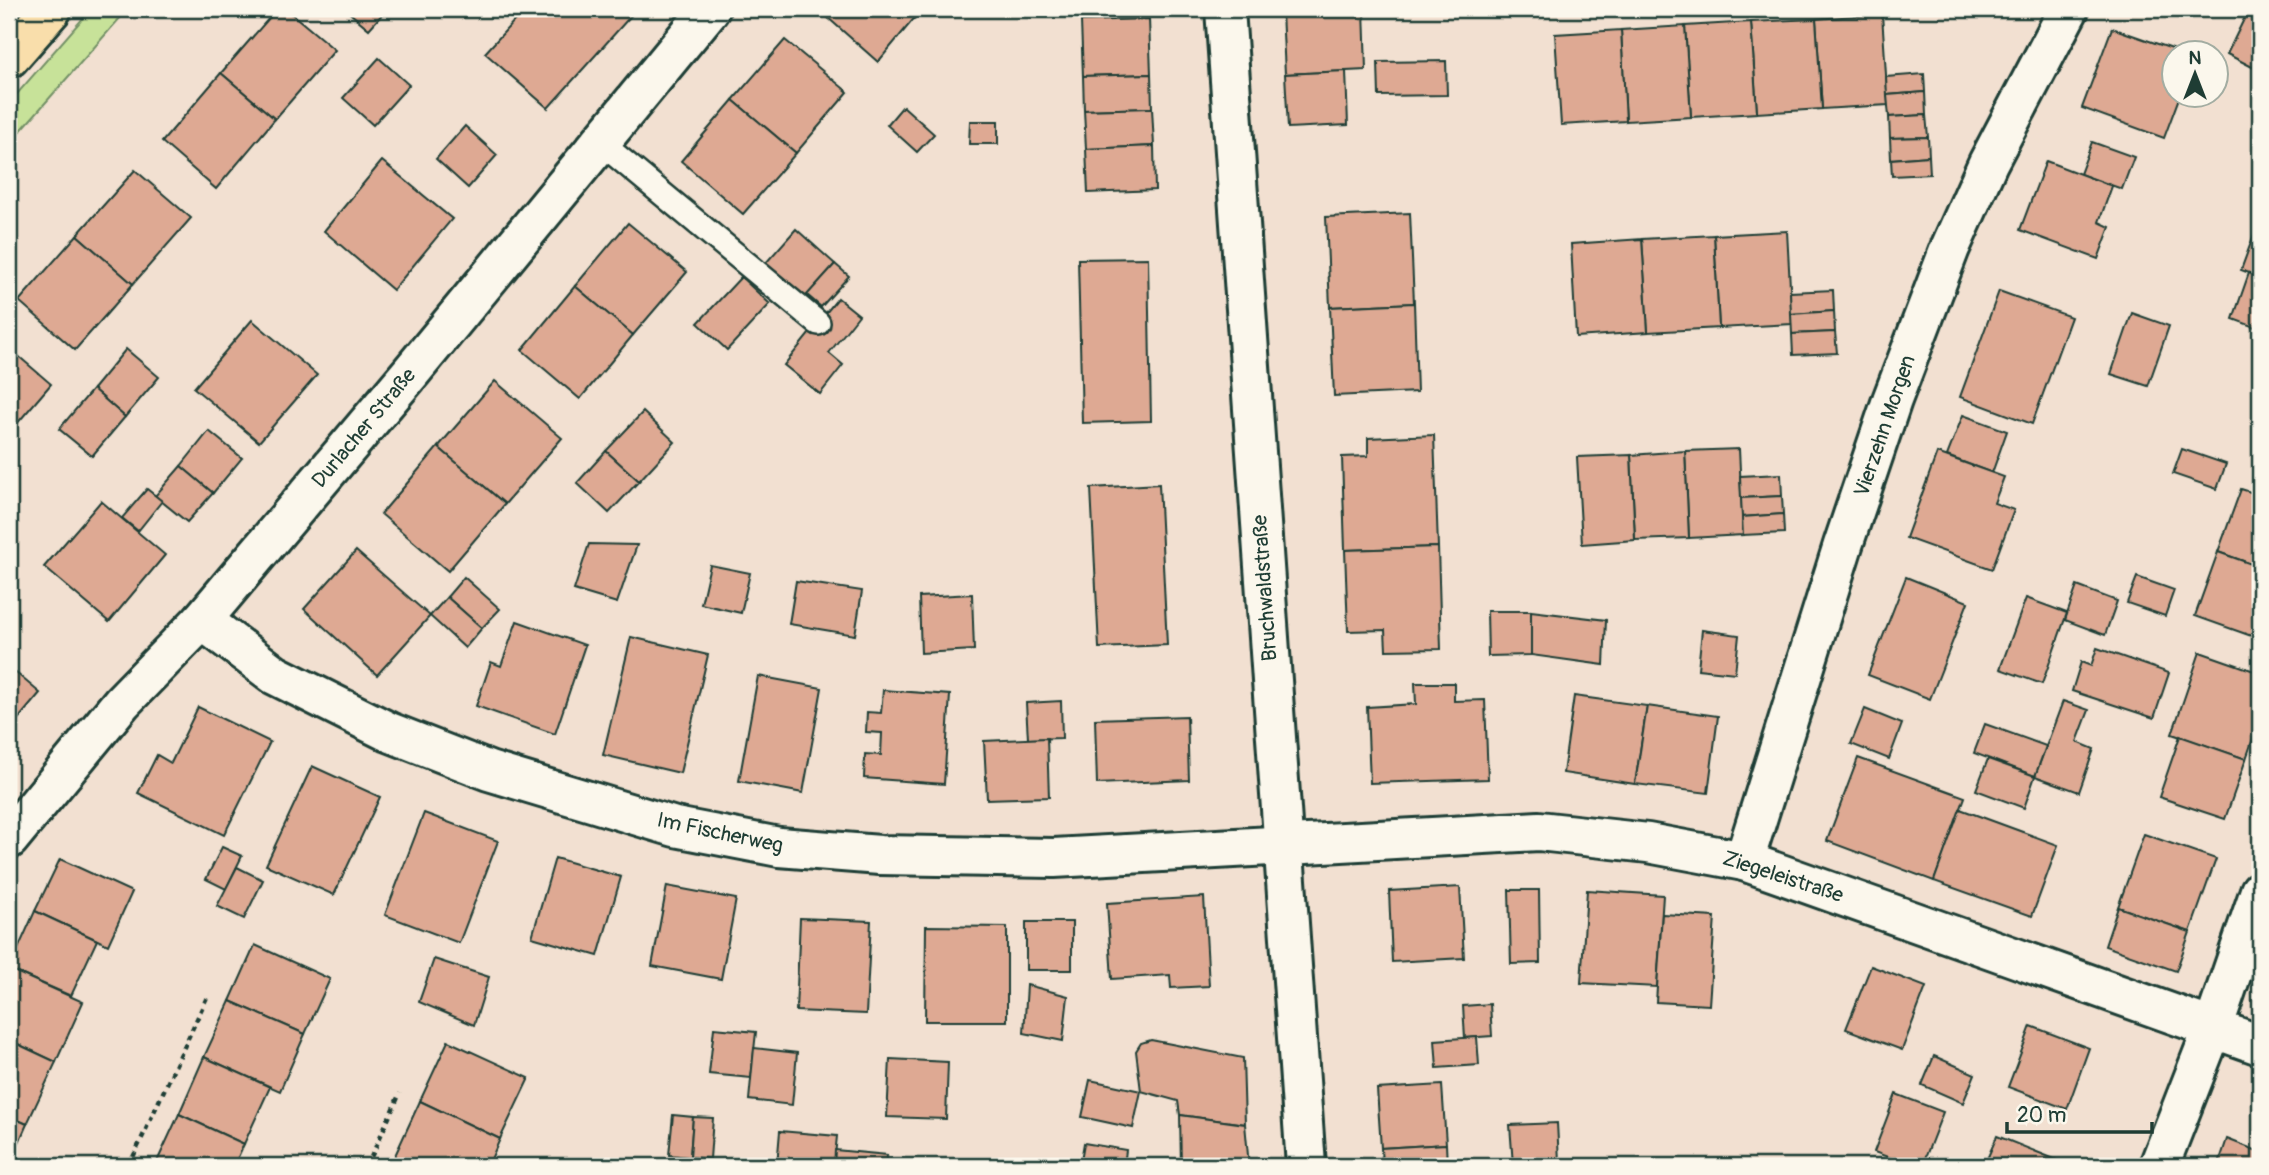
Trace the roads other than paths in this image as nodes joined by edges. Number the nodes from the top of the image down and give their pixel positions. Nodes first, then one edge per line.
1 (52, 9) edge
2 (710, 9) edge
3 (1224, 9) edge
4 (2069, 9) edge
5 (9, 58) edge
6 (600, 142) junction
7 (818, 323) dead end
8 (202, 620) junction
9 (9, 839) edge
10 (1283, 844) junction
11 (1745, 860) junction
12 (2260, 891) edge
13 (2213, 1028) junction
14 (2260, 1045) edge
15 (1306, 1166) edge
16 (2159, 1166) edge

1 - 5 main road
2 - 6 street, Durlacher Straße
3 - 10 street, Bruchwaldstraße
4 - 11 street, Vierzehn Morgen
6 - 7 lane
6 - 8 street, Durlacher Straße
8 - 9 street, Durlacher Straße
8 - 10 street, Im Fischerweg
10 - 11 street, Ziegeleistraße
10 - 15 street, Bruchwaldstraße
11 - 13 street, Ziegeleistraße
12 - 13 street
13 - 14 street, Ziegeleistraße
13 - 16 street

